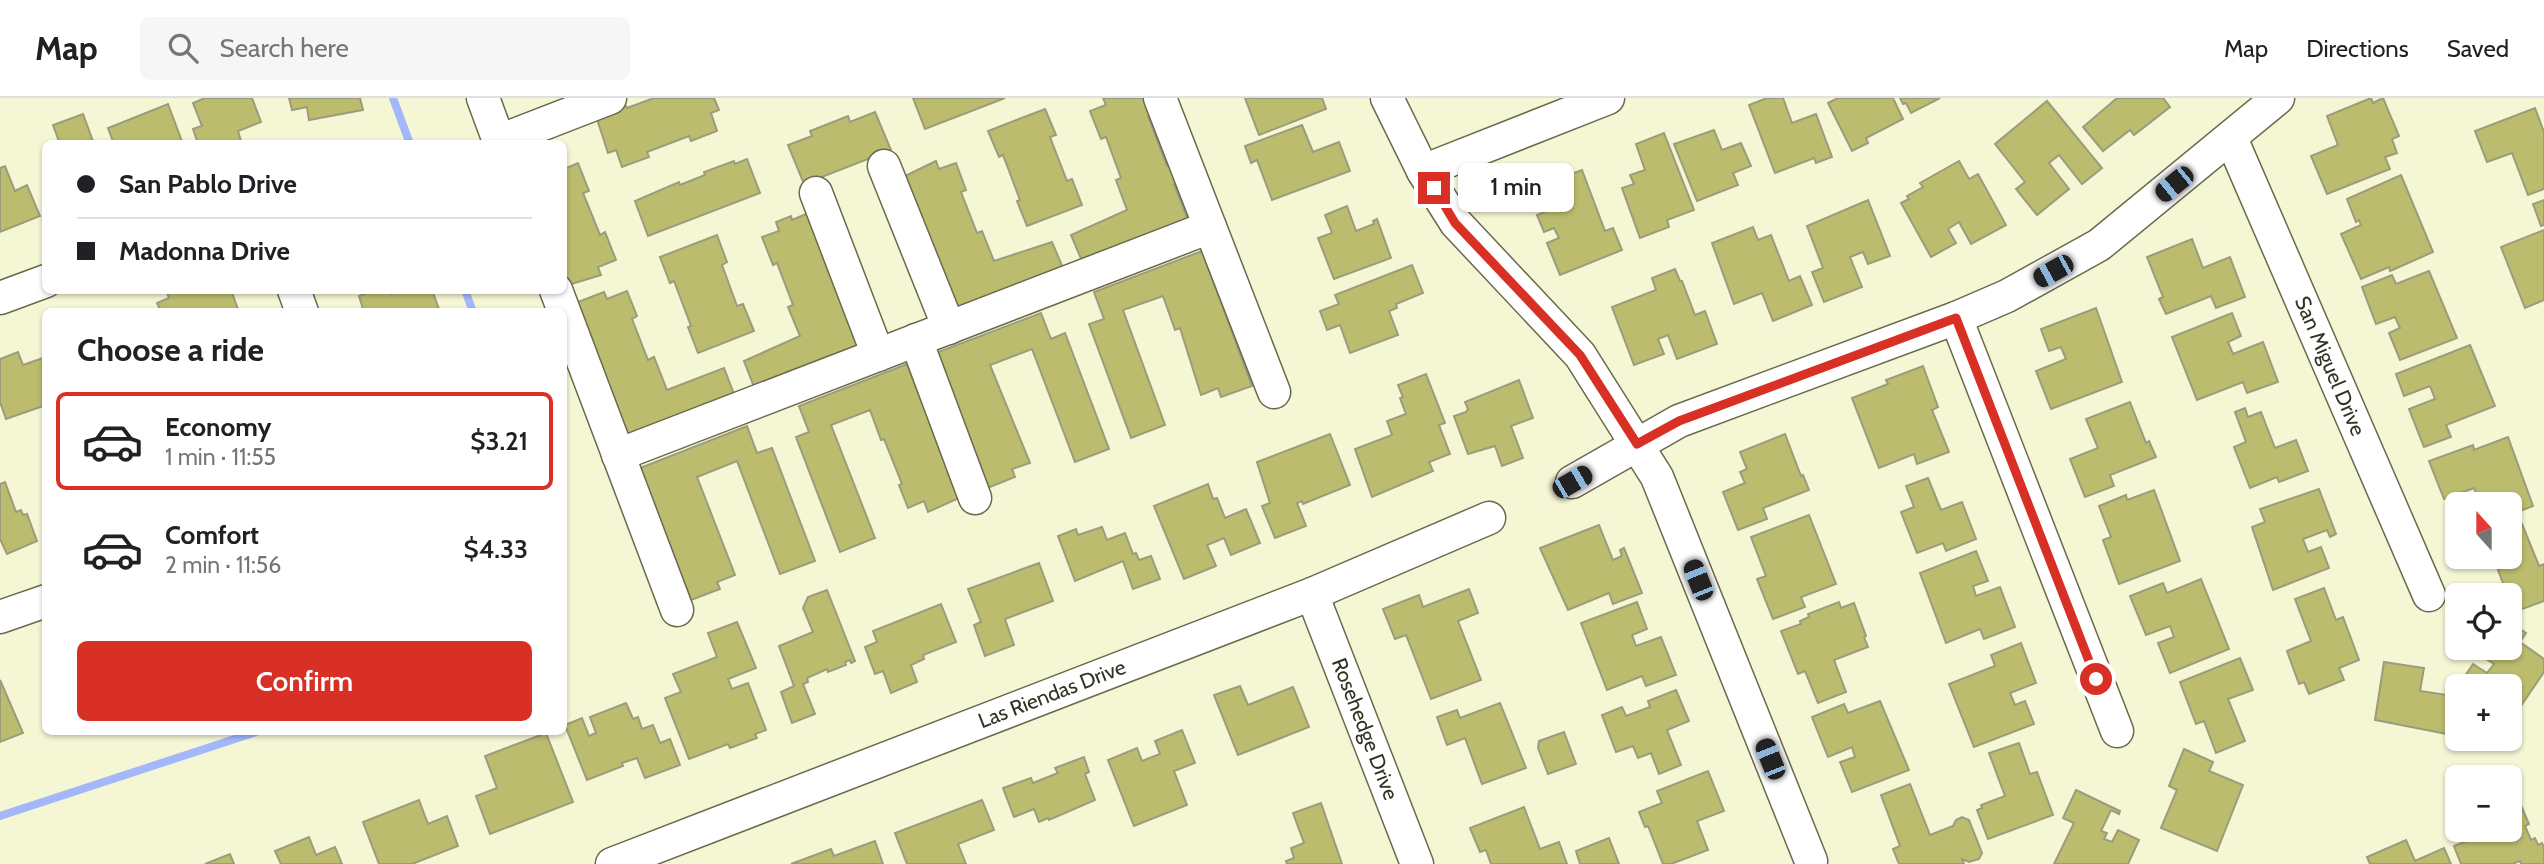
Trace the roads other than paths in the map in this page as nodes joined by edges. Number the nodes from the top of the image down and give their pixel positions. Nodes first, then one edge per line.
1 (483, 98) edge
2 (610, 98) edge
3 (1160, 98) edge
4 (1387, 98) edge
5 (1608, 98) edge
6 (2278, 98) edge
7 (2231, 138) junction
8 (499, 140) edge
9 (505, 140) edge
10 (884, 166) dead end
11 (1423, 171) junction
12 (816, 193) dead end
13 (1210, 227) junction
14 (42, 282) edge
15 (0, 298) edge
16 (1956, 318) junction
17 (567, 319) edge
18 (949, 328) junction
19 (916, 340) junction
20 (878, 355) junction
21 (1274, 392) dead end
22 (1637, 444) junction
23 (618, 455) junction
24 (1572, 482) dead end
25 (975, 498) dead end
26 (1489, 518) dead end
27 (1312, 594) junction
28 (2429, 595) dead end
29 (42, 602) edge
30 (677, 610) dead end
31 (0, 617) edge
32 (2117, 731) dead end
33 (1811, 861) dead end
34 (612, 864) edge
35 (1417, 864) edge

1 - 8 street
2 - 9 street
3 - 13 street
4 - 11 street
5 - 11 street
6 - 7 street
7 - 16 street
7 - 28 street, San Miguel Drive
10 - 18 street
11 - 22 street
12 - 20 street
13 - 18 street
13 - 21 street
14 - 15 street
16 - 22 street
16 - 32 street
17 - 23 street
18 - 19 street
19 - 20 street
19 - 25 street
20 - 23 street
22 - 24 street
22 - 33 street
23 - 30 street
26 - 27 street, Las Riendas Drive
27 - 34 street, Las Riendas Drive
27 - 35 street, Rosehedge Drive
29 - 31 street

